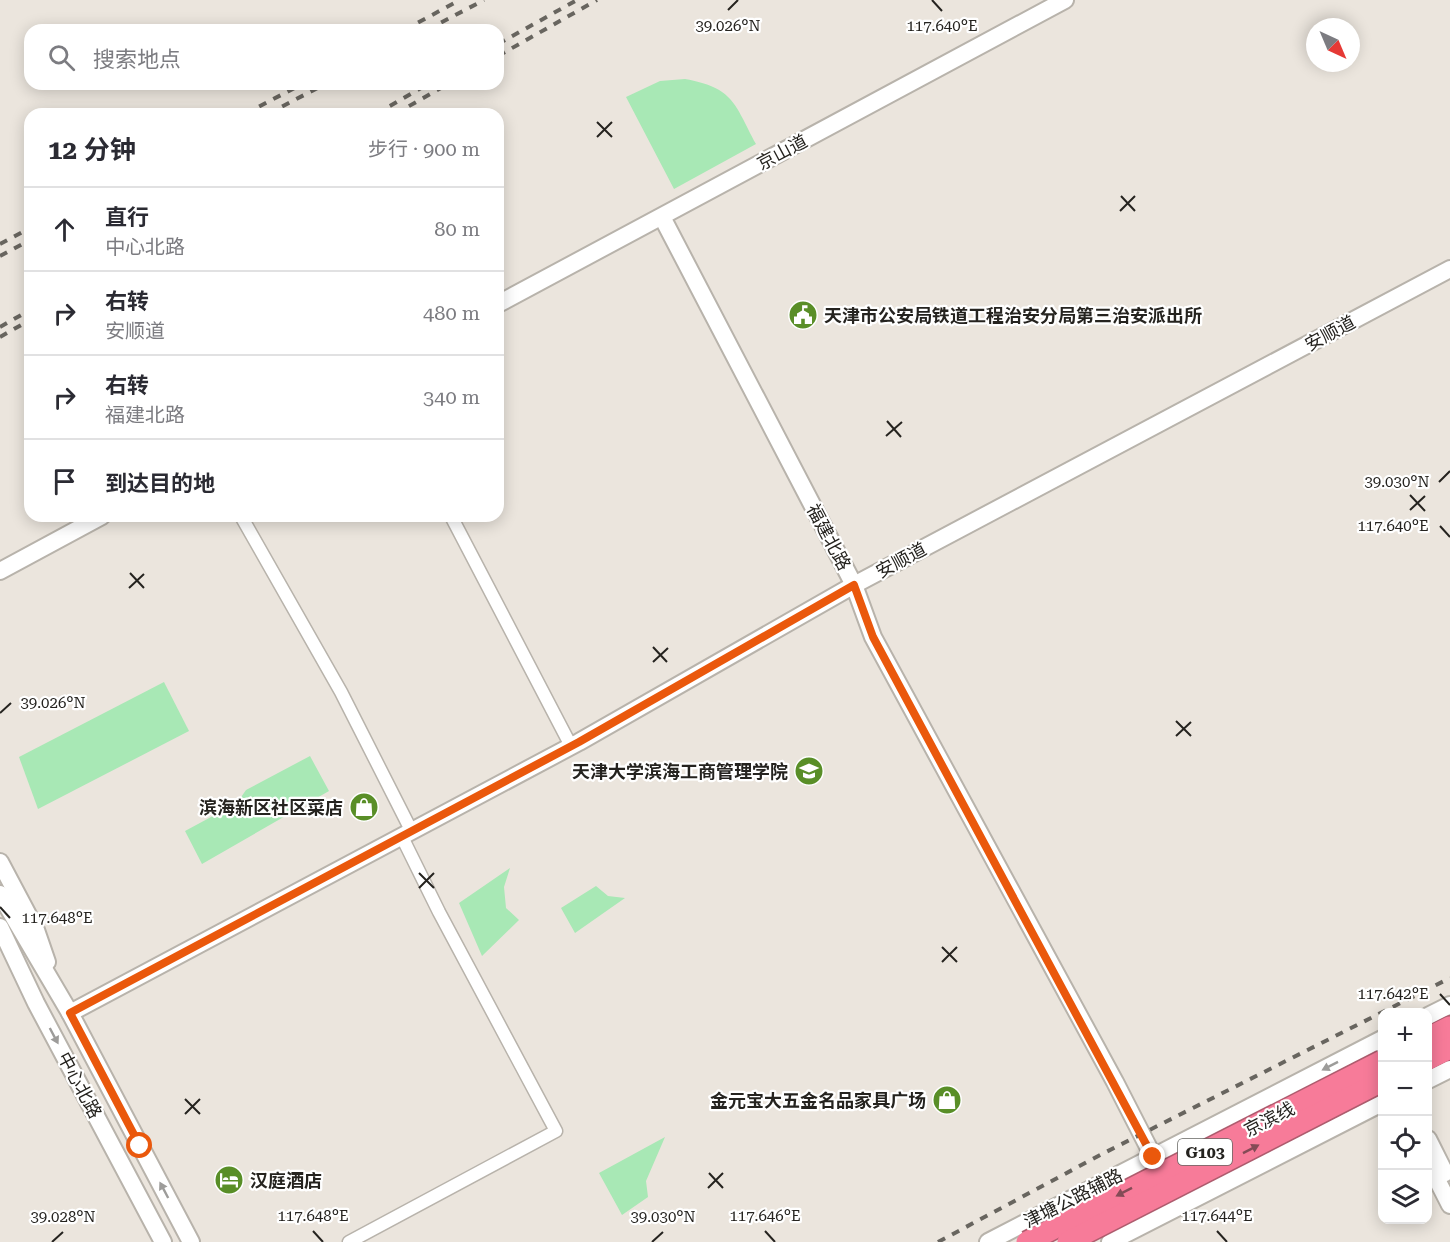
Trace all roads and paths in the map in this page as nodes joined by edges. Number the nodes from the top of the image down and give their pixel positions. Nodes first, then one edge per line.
1 (1065, 0) edge
2 (662, 217) junction
3 (1450, 269) edge
4 (504, 301) edge
5 (91, 522) edge
6 (244, 522) edge
7 (454, 522) edge
8 (0, 570) edge
9 (854, 585) junction
10 (571, 746) junction
11 (407, 834) junction
12 (0, 862) edge
13 (0, 894) edge
14 (0, 927) edge
15 (0, 954) edge
16 (57, 992) junction
17 (36, 1003) junction
18 (1450, 1005) edge
19 (70, 1013) junction
20 (1432, 1014) edge
21 (1450, 1027) edge
22 (1432, 1036) edge
23 (1378, 1042) edge
24 (1450, 1048) edge
25 (1381, 1062) edge
26 (1434, 1073) edge
27 (1378, 1084) edge
28 (1378, 1104) edge
29 (1378, 1112) edge
30 (1359, 1114) junction
31 (1432, 1147) edge
32 (1153, 1157) junction
33 (1432, 1170) edge
34 (1450, 1181) edge
35 (1450, 1205) edge
36 (1179, 1207) junction
37 (163, 1242) edge
38 (191, 1242) edge
39 (349, 1242) edge
40 (988, 1242) edge
41 (1027, 1242) edge
42 (1068, 1242) edge
43 (1110, 1242) edge

1 - 2 street, 京山道
2 - 4 street, 京山道
2 - 9 street, 福建北路
3 - 9 street, 安顺道
5 - 8 street
6 - 11 street
7 - 10 street
9 - 10 street, 安顺道
9 - 32 street, 福建北路
10 - 11 street, 安顺道
11 - 19 street, 安顺道
11 - 39 street
12 - 16 street
13 - 16 street, 中心北路
14 - 17 street, 中心北路
15 - 17 street
16 - 19 street, 中心北路
17 -> 37 street, 中心北路
18 - 20 street
38 -> 19 street, 中心北路
21 - 22 highway
23 -> 32 street, 津塘公路辅路 / G103
24 - 26 highway
25 -> 41 highway, 京滨线 / G103, bridge
42 -> 27 highway, 京滨线 / G103, bridge
28 - 30 street
29 - 30 street
30 - 36 street
31 - 34 street
32 - 36 street, 福建北路
32 - 40 street, 津塘公路辅路 / G103
33 - 35 street
36 - 43 street

